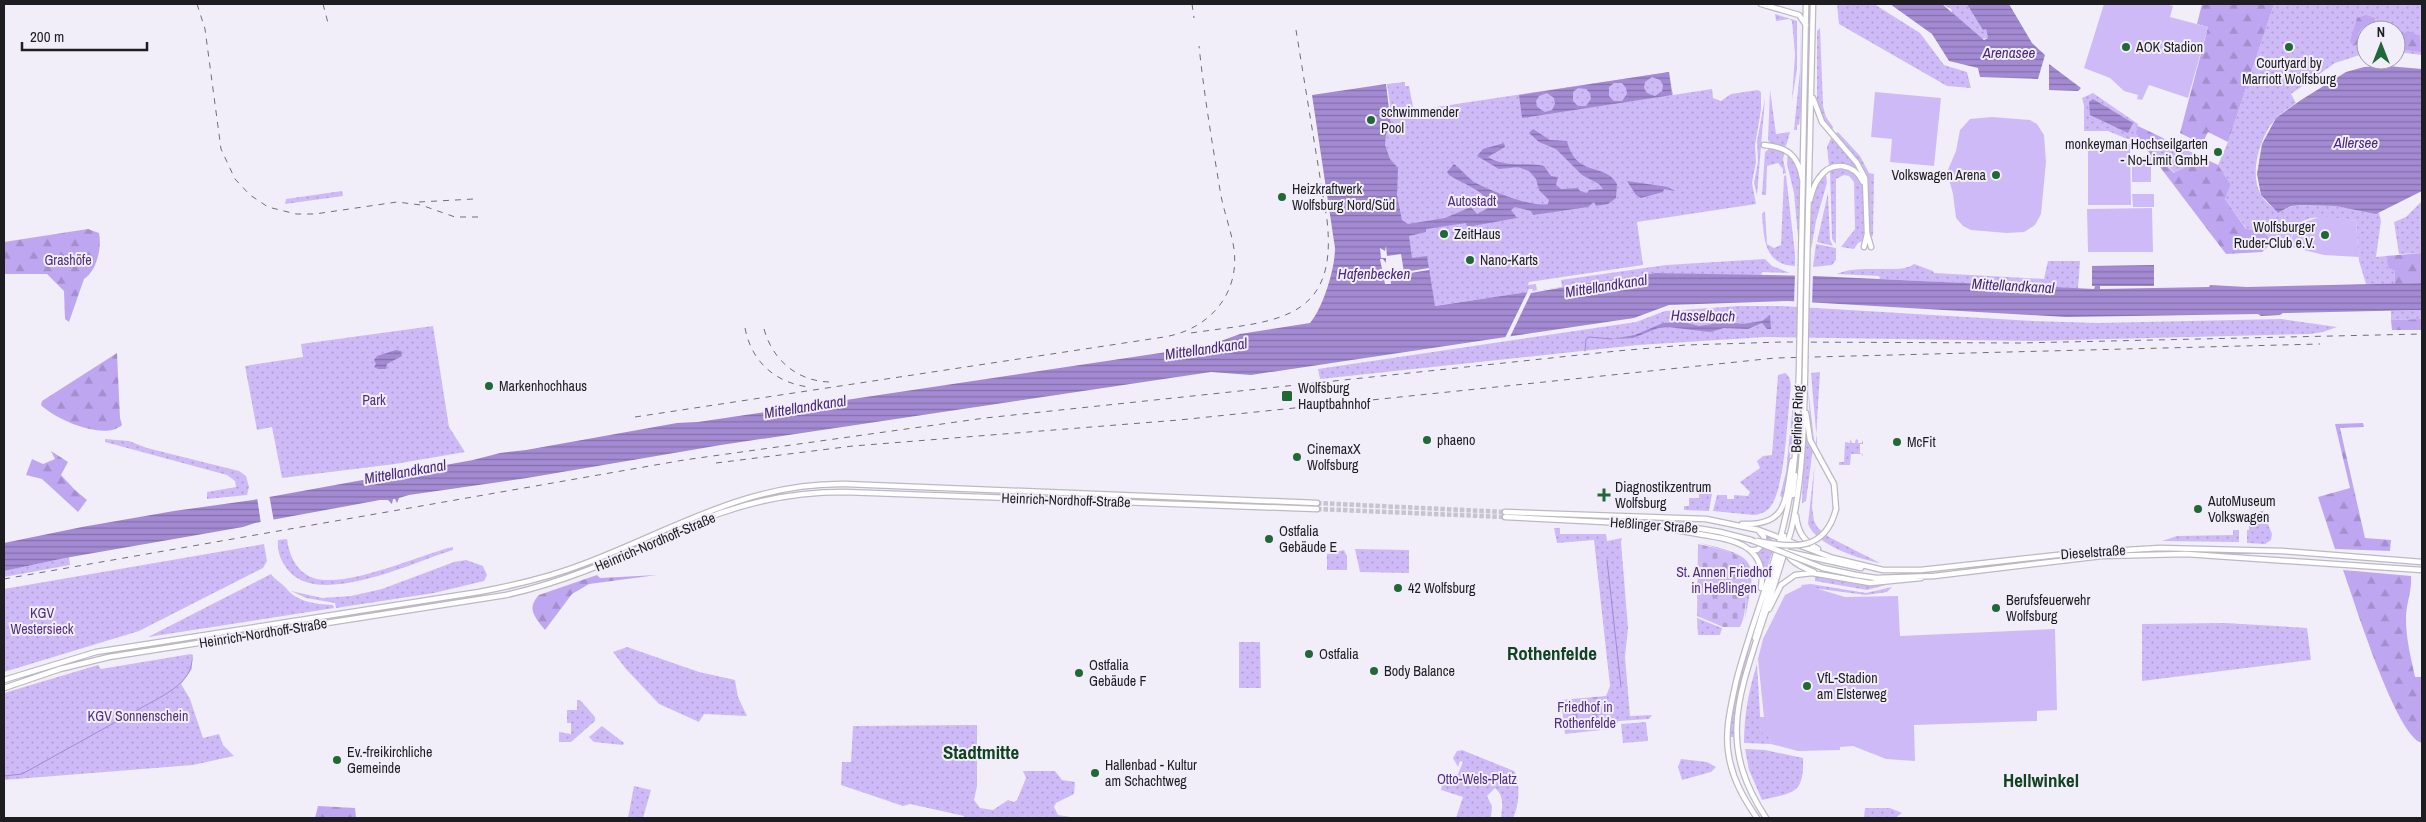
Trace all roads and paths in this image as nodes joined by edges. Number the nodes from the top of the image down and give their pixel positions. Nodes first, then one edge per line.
1 (1761, 4) edge
2 (1806, 4) edge
3 (1813, 4) edge
4 (1806, 25) junction
5 (1811, 92) junction
6 (1764, 145) dead end
7 (1804, 187) junction
8 (1866, 195) junction
9 (1808, 205) junction
10 (1867, 233) junction
11 (1864, 247) dead end
12 (1871, 247) dead end
13 (1804, 395) junction
14 (1796, 449) junction
15 (1796, 507) junction
16 (1661, 524) junction
17 (1733, 524) junction
18 (1758, 530) junction
19 (1770, 534) joint
20 (1751, 540) junction
21 (1783, 540) junction
22 (1751, 550) junction
23 (1784, 551) junction
24 (1808, 556) junction
25 (1774, 558) junction
26 (1833, 558) junction
27 (1798, 559) joint
28 (2422, 562) edge
29 (1802, 568) junction
30 (1872, 568) junction
31 (2422, 570) edge
32 (1820, 574) junction
33 (1934, 576) junction
34 (1760, 600) junction
35 (1764, 618) junction
36 (1753, 652) junction
37 (4, 680) edge
38 (4, 688) edge
39 (1757, 818) edge
40 (1766, 818) edge

1 - 4 main road
2 - 4 main road, Berliner Ring
3 - 5 main road, Berliner Ring
4 - 7 main road, Berliner Ring
5 - 8 main road
5 - 9 main road, Berliner Ring
6 - 7 main road
7 - 14 main road, Berliner Ring, bridge
8 - 9 main road
8 - 10 main road
9 - 13 main road, Berliner Ring, bridge
10 - 11 main road
10 - 12 main road
13 - 15 main road, Berliner Ring
13 - 20 main road, bridge
14 - 17 main road
14 - 21 main road, Berliner Ring
15 - 21 main road, Berliner Ring
15 - 26 main road
16 - 17 main road, Heßlinger Straße
16 - 20 main road, Heßlinger Straße
16 - 22 main road
17 - 18 main road, Heßlinger Straße
18 - 19 main road, Heßlinger Straße
18 - 22 main road
19 - 21 main road, Dieselstraße
20 - 27 main road, Heßlinger Straße, bridge
21 - 23 main road
21 - 25 main road, Berliner Ring
21 - 26 main road, Dieselstraße
22 - 34 main road
23 - 24 main road
23 - 25 main road
23 - 29 main road
23 - 35 main road
23 - 36 main road
24 - 29 main road
24 - 30 main road
25 - 34 main road, Berliner Ring
26 - 30 main road, Dieselstraße
27 - 33 main road, Dieselstraße, bridge
28 - 30 main road, Dieselstraße
29 - 32 main road
31 - 33 main road, Dieselstraße
32 - 33 main road
32 - 35 main road
34 - 39 main road, Berliner Ring
35 - 36 main road
36 - 40 main road
37 - 38 main road, Heinrich-Nordhoff-Straße

